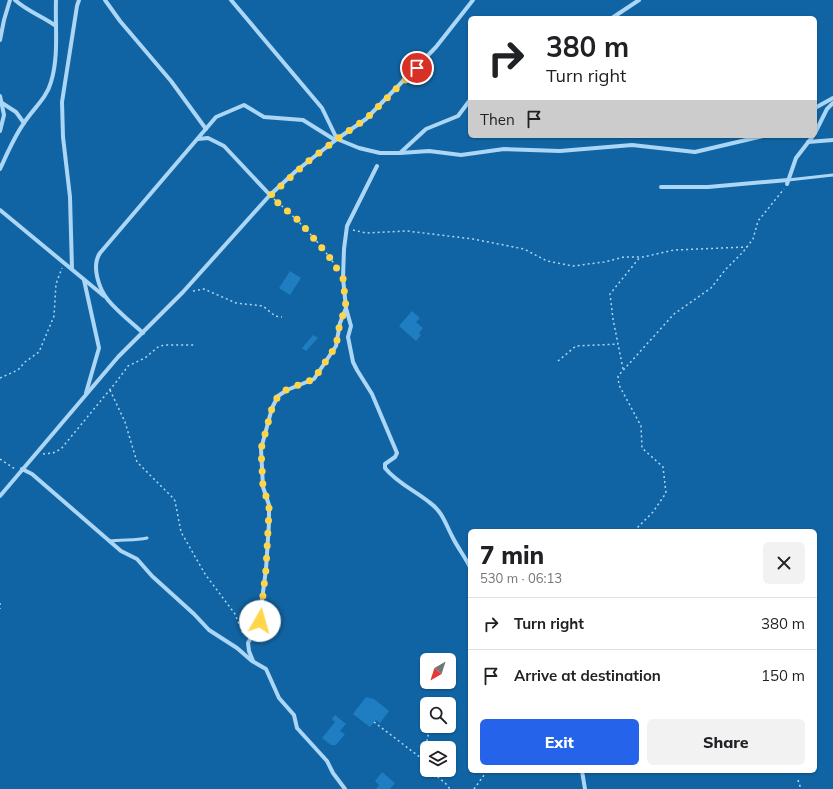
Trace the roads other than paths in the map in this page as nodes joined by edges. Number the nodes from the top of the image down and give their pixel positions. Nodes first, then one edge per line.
1 (10, 0) edge
2 (15, 0) edge
3 (56, 0) edge
4 (79, 0) edge
5 (105, 0) edge
6 (231, 0) edge
7 (473, 0) edge
8 (638, 0) edge
9 (615, 16) edge
10 (56, 26) junction
11 (0, 40) edge
12 (0, 96) edge
13 (833, 98) edge
14 (1, 102) edge
15 (468, 103) edge
16 (833, 103) edge
17 (817, 107) edge
18 (24, 123) junction
19 (206, 129) junction
20 (817, 129) edge
21 (0, 131) edge
22 (754, 138) edge
23 (811, 138) edge
24 (198, 139) junction
25 (336, 139) junction
26 (833, 140) edge
27 (808, 142) junction
28 (400, 153) junction
29 (377, 166) dead end
30 (0, 169) edge
31 (833, 175) edge
32 (788, 182) junction
33 (660, 187) dead end
34 (270, 196) junction
35 (0, 210) edge
36 (72, 269) junction
37 (84, 279) junction
38 (106, 298) junction
39 (346, 308) junction
40 (143, 333) junction
41 (85, 395) junction
42 (22, 469) junction
43 (0, 496) edge
44 (148, 538) dead end
45 (109, 541) junction
46 (468, 564) edge
47 (253, 662) junction
48 (582, 773) edge
49 (345, 789) edge
50 (585, 789) edge

1 - 11 street
2 - 10 street
3 - 10 street
4 - 36 street
5 - 19 street
6 - 25 street
7 - 25 street
8 - 9 street
10 - 18 street
12 - 14 street
13 - 17 street
14 - 18 street
14 - 21 street
15 - 28 street
16 - 20 street
18 - 30 street
19 - 24 street
19 - 25 street
22 - 28 street
23 - 27 street
24 - 34 street
24 - 38 street
25 - 28 street
25 - 34 street
26 - 27 street
27 - 32 street
29 - 39 street
31 - 32 lane
32 - 33 street
34 - 40 street
35 - 36 street
36 - 37 street
37 - 38 street
37 - 41 street
38 - 40 street
39 - 46 street
39 - 47 street
40 - 41 street
41 - 42 street
42 - 43 street
42 - 45 street
44 - 45 lane
45 - 47 street
47 - 49 street
48 - 50 street

